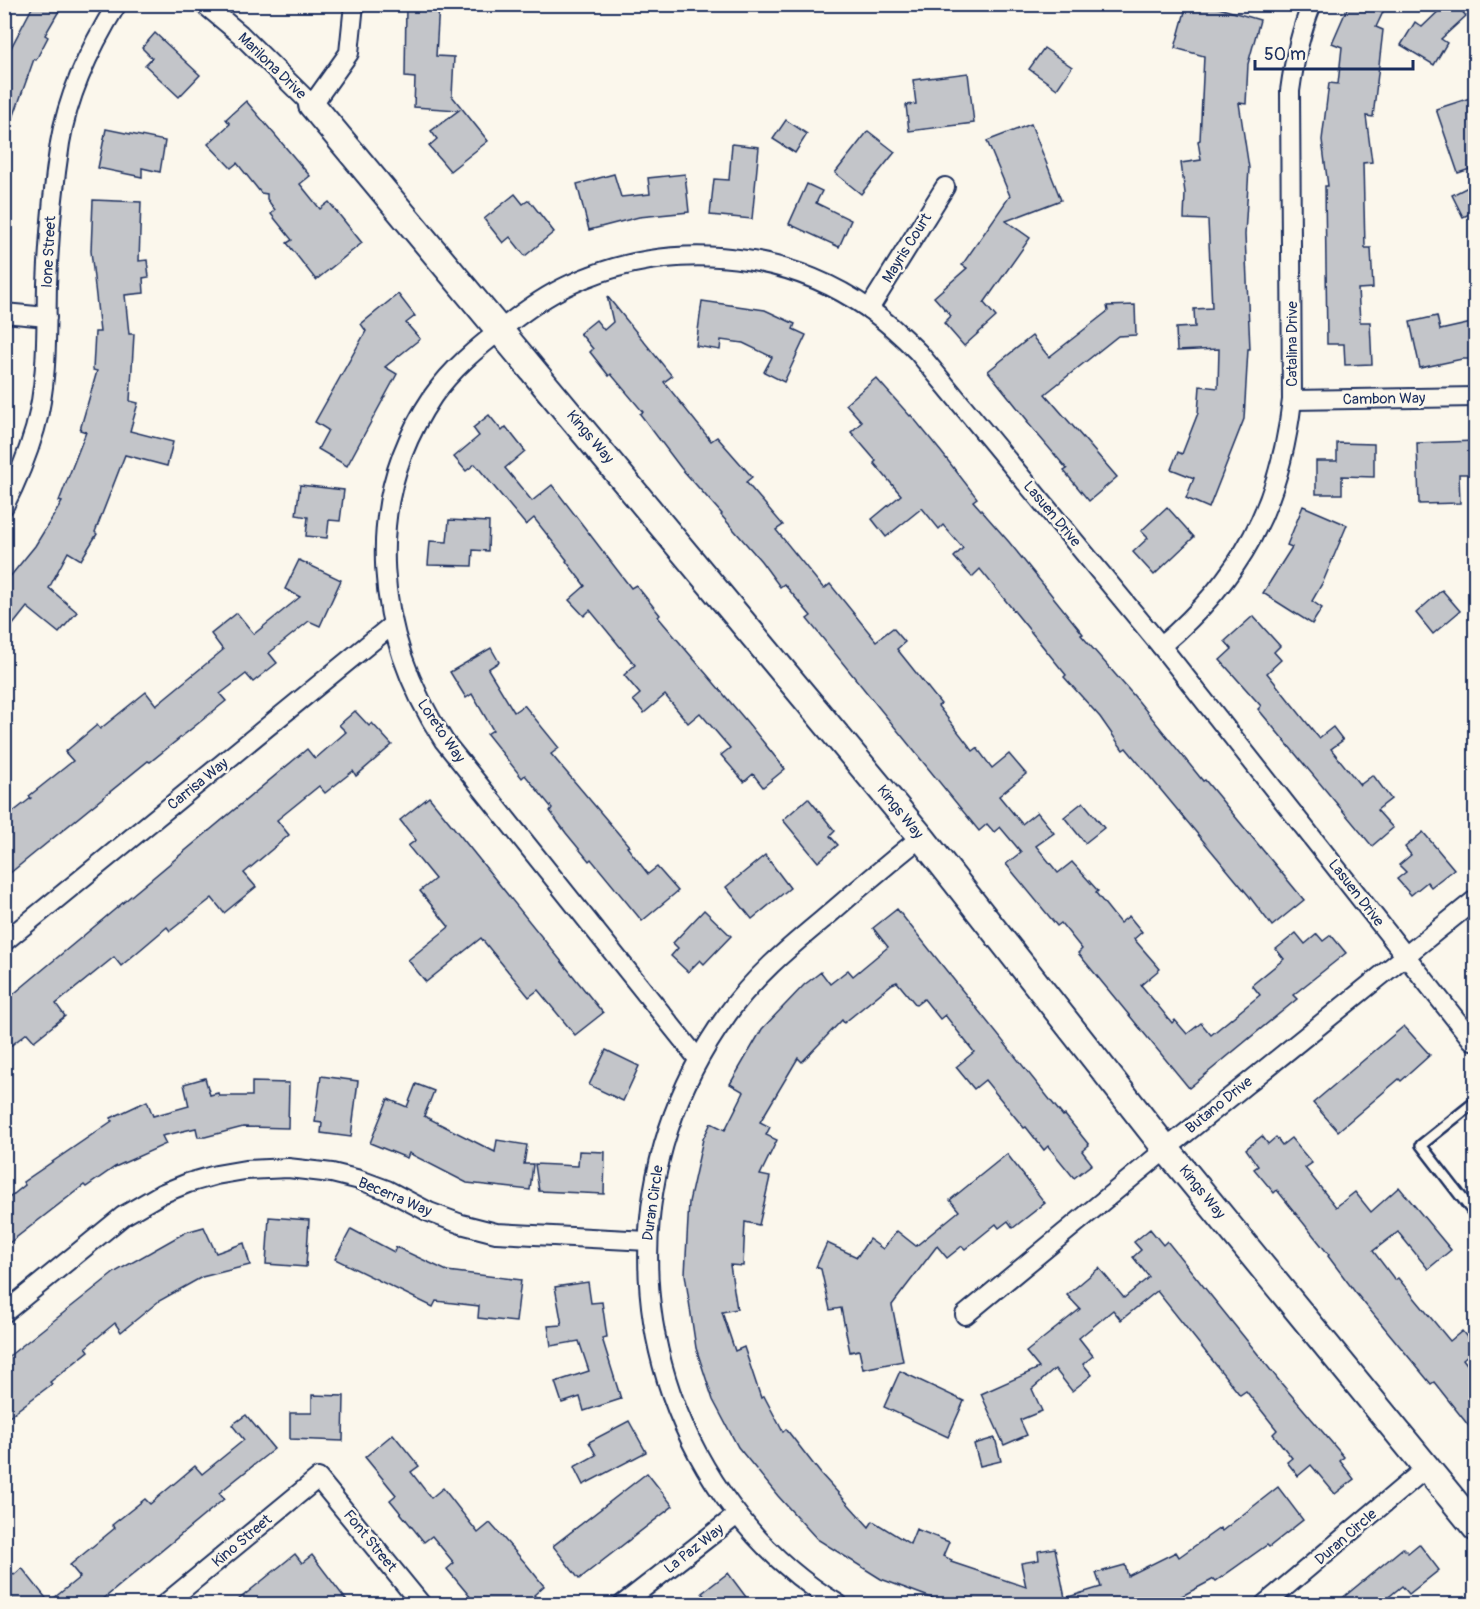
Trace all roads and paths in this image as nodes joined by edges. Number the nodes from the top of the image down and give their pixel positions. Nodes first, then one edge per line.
1 (117, 4) edge
2 (204, 4) edge
3 (354, 4) edge
4 (1312, 4) edge
5 (312, 105) junction
6 (945, 187) dead end
7 (869, 309) junction
8 (4, 312) edge
9 (47, 317) junction
10 (501, 329) junction
11 (1476, 397) edge
12 (1292, 400) junction
13 (4, 506) edge
14 (392, 625) junction
15 (1161, 646) junction
16 (921, 837) junction
17 (1476, 899) edge
18 (4, 942) edge
19 (1404, 955) junction
20 (1472, 1040) dead end
21 (698, 1059) junction
22 (1476, 1101) edge
23 (1166, 1149) junction
24 (1476, 1216) edge
25 (648, 1240) junction
26 (4, 1313) edge
27 (965, 1315) dead end
28 (1426, 1468) junction
29 (318, 1478) joint
30 (737, 1515) junction
31 (1476, 1528) edge
32 (165, 1605) edge
33 (421, 1605) edge
34 (623, 1605) edge
35 (838, 1605) edge
36 (1265, 1605) edge

1 - 9 street, Ione Street
2 - 5 street, Marilona Drive
3 - 5 street
4 - 12 street, Catalina Drive
5 - 10 street, Kings Way
6 - 7 street, Mayris Court
7 - 10 street, Lasuen Drive
7 - 15 street, Lasuen Drive
8 - 9 street
9 - 13 street, Ione Street
10 - 14 street, Loreto Way
10 - 16 street, Kings Way
11 - 12 street, Cambon Way
12 - 15 street, Catalina Drive
14 - 18 street, Carrisa Way
14 - 21 street, Loreto Way
15 - 19 street, Lasuen Drive
16 - 21 street, Duran Circle
16 - 23 street, Kings Way
17 - 19 street, Butano Drive
19 - 20 street, Lasuen Drive
19 - 23 street, Butano Drive
21 - 25 street, Duran Circle
22 - 24 lane
23 - 27 street, Butano Drive
23 - 28 street, Kings Way
25 - 26 street, Becerra Way
25 - 30 street, Duran Circle
28 - 31 street, Kings Way
28 - 36 street, Duran Circle
29 - 32 street, Kino Street
29 - 33 street, Font Street
30 - 34 street, La Paz Way
30 - 35 street, Duran Circle

